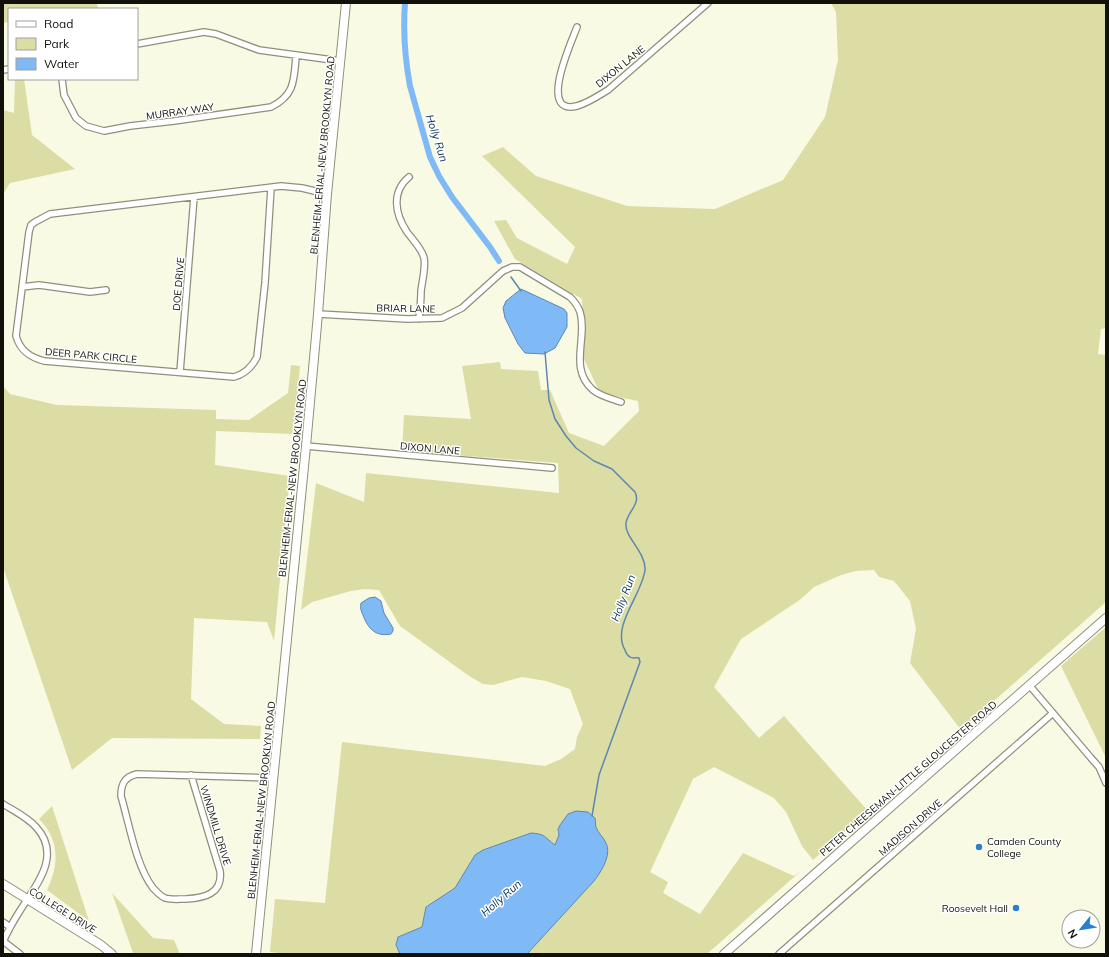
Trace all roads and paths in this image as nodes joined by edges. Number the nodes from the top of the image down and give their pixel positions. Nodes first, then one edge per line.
1 (346, 3) edge
2 (708, 3) edge
3 (577, 27) dead end
4 (138, 44) edge
5 (296, 56) junction
6 (340, 62) junction
7 (62, 80) edge
8 (409, 177) dead end
9 (271, 188) junction
10 (328, 194) junction
11 (194, 197) junction
12 (22, 287) junction
13 (106, 290) dead end
14 (318, 314) junction
15 (419, 319) junction
16 (180, 372) junction
17 (621, 402) dead end
18 (306, 446) junction
19 (552, 468) dead end
20 (1106, 618) edge
21 (1030, 686) junction
22 (1053, 713) junction
23 (191, 775) junction
24 (274, 778) junction
25 (1106, 783) edge
26 (3, 804) edge
27 (3, 884) edge
28 (27, 900) junction
29 (3, 922) edge
30 (10, 927) junction
31 (3, 942) edge
32 (20, 954) edge
33 (112, 954) edge
34 (256, 954) edge
35 (724, 954) edge
36 (779, 954) edge

1 - 6 main road, BLENHEIM-ERIAL-NEW BROOKLYN ROAD
2 - 3 street, DIXON LANE
4 - 5 street
5 - 6 street
5 - 7 street, MURRAY WAY
6 - 10 main road, BLENHEIM-ERIAL-NEW BROOKLYN ROAD
8 - 15 street
9 - 10 street, DEER PARK CIRCLE
9 - 11 street, DEER PARK CIRCLE
9 - 16 street, DEER PARK CIRCLE
10 - 14 main road, BLENHEIM-ERIAL-NEW BROOKLYN ROAD
11 - 12 street, DEER PARK CIRCLE
11 - 16 street, DOE DRIVE
12 - 13 street
12 - 16 street, DEER PARK CIRCLE
14 - 15 street, BRIAR LANE
14 - 18 main road, BLENHEIM-ERIAL-NEW BROOKLYN ROAD
15 - 17 street, BRIAR LANE
18 - 19 street, DIXON LANE
18 - 24 main road, BLENHEIM-ERIAL-NEW BROOKLYN ROAD
20 - 21 main road, PETER CHEESEMAN-LITTLE GLOUCESTER ROAD
21 - 22 street
21 - 35 main road, PETER CHEESEMAN-LITTLE GLOUCESTER ROAD
22 - 25 street
22 - 36 street, MADISON DRIVE
23 - 23 street, WINDMILL DRIVE
23 - 24 street, WINDMILL DRIVE
24 - 34 main road, BLENHEIM-ERIAL-NEW BROOKLYN ROAD
26 - 28 street
27 - 28 main road, COLLEGE DRIVE
28 - 30 street
28 - 33 main road, COLLEGE DRIVE
29 - 30 street
30 - 31 street
31 - 32 street

